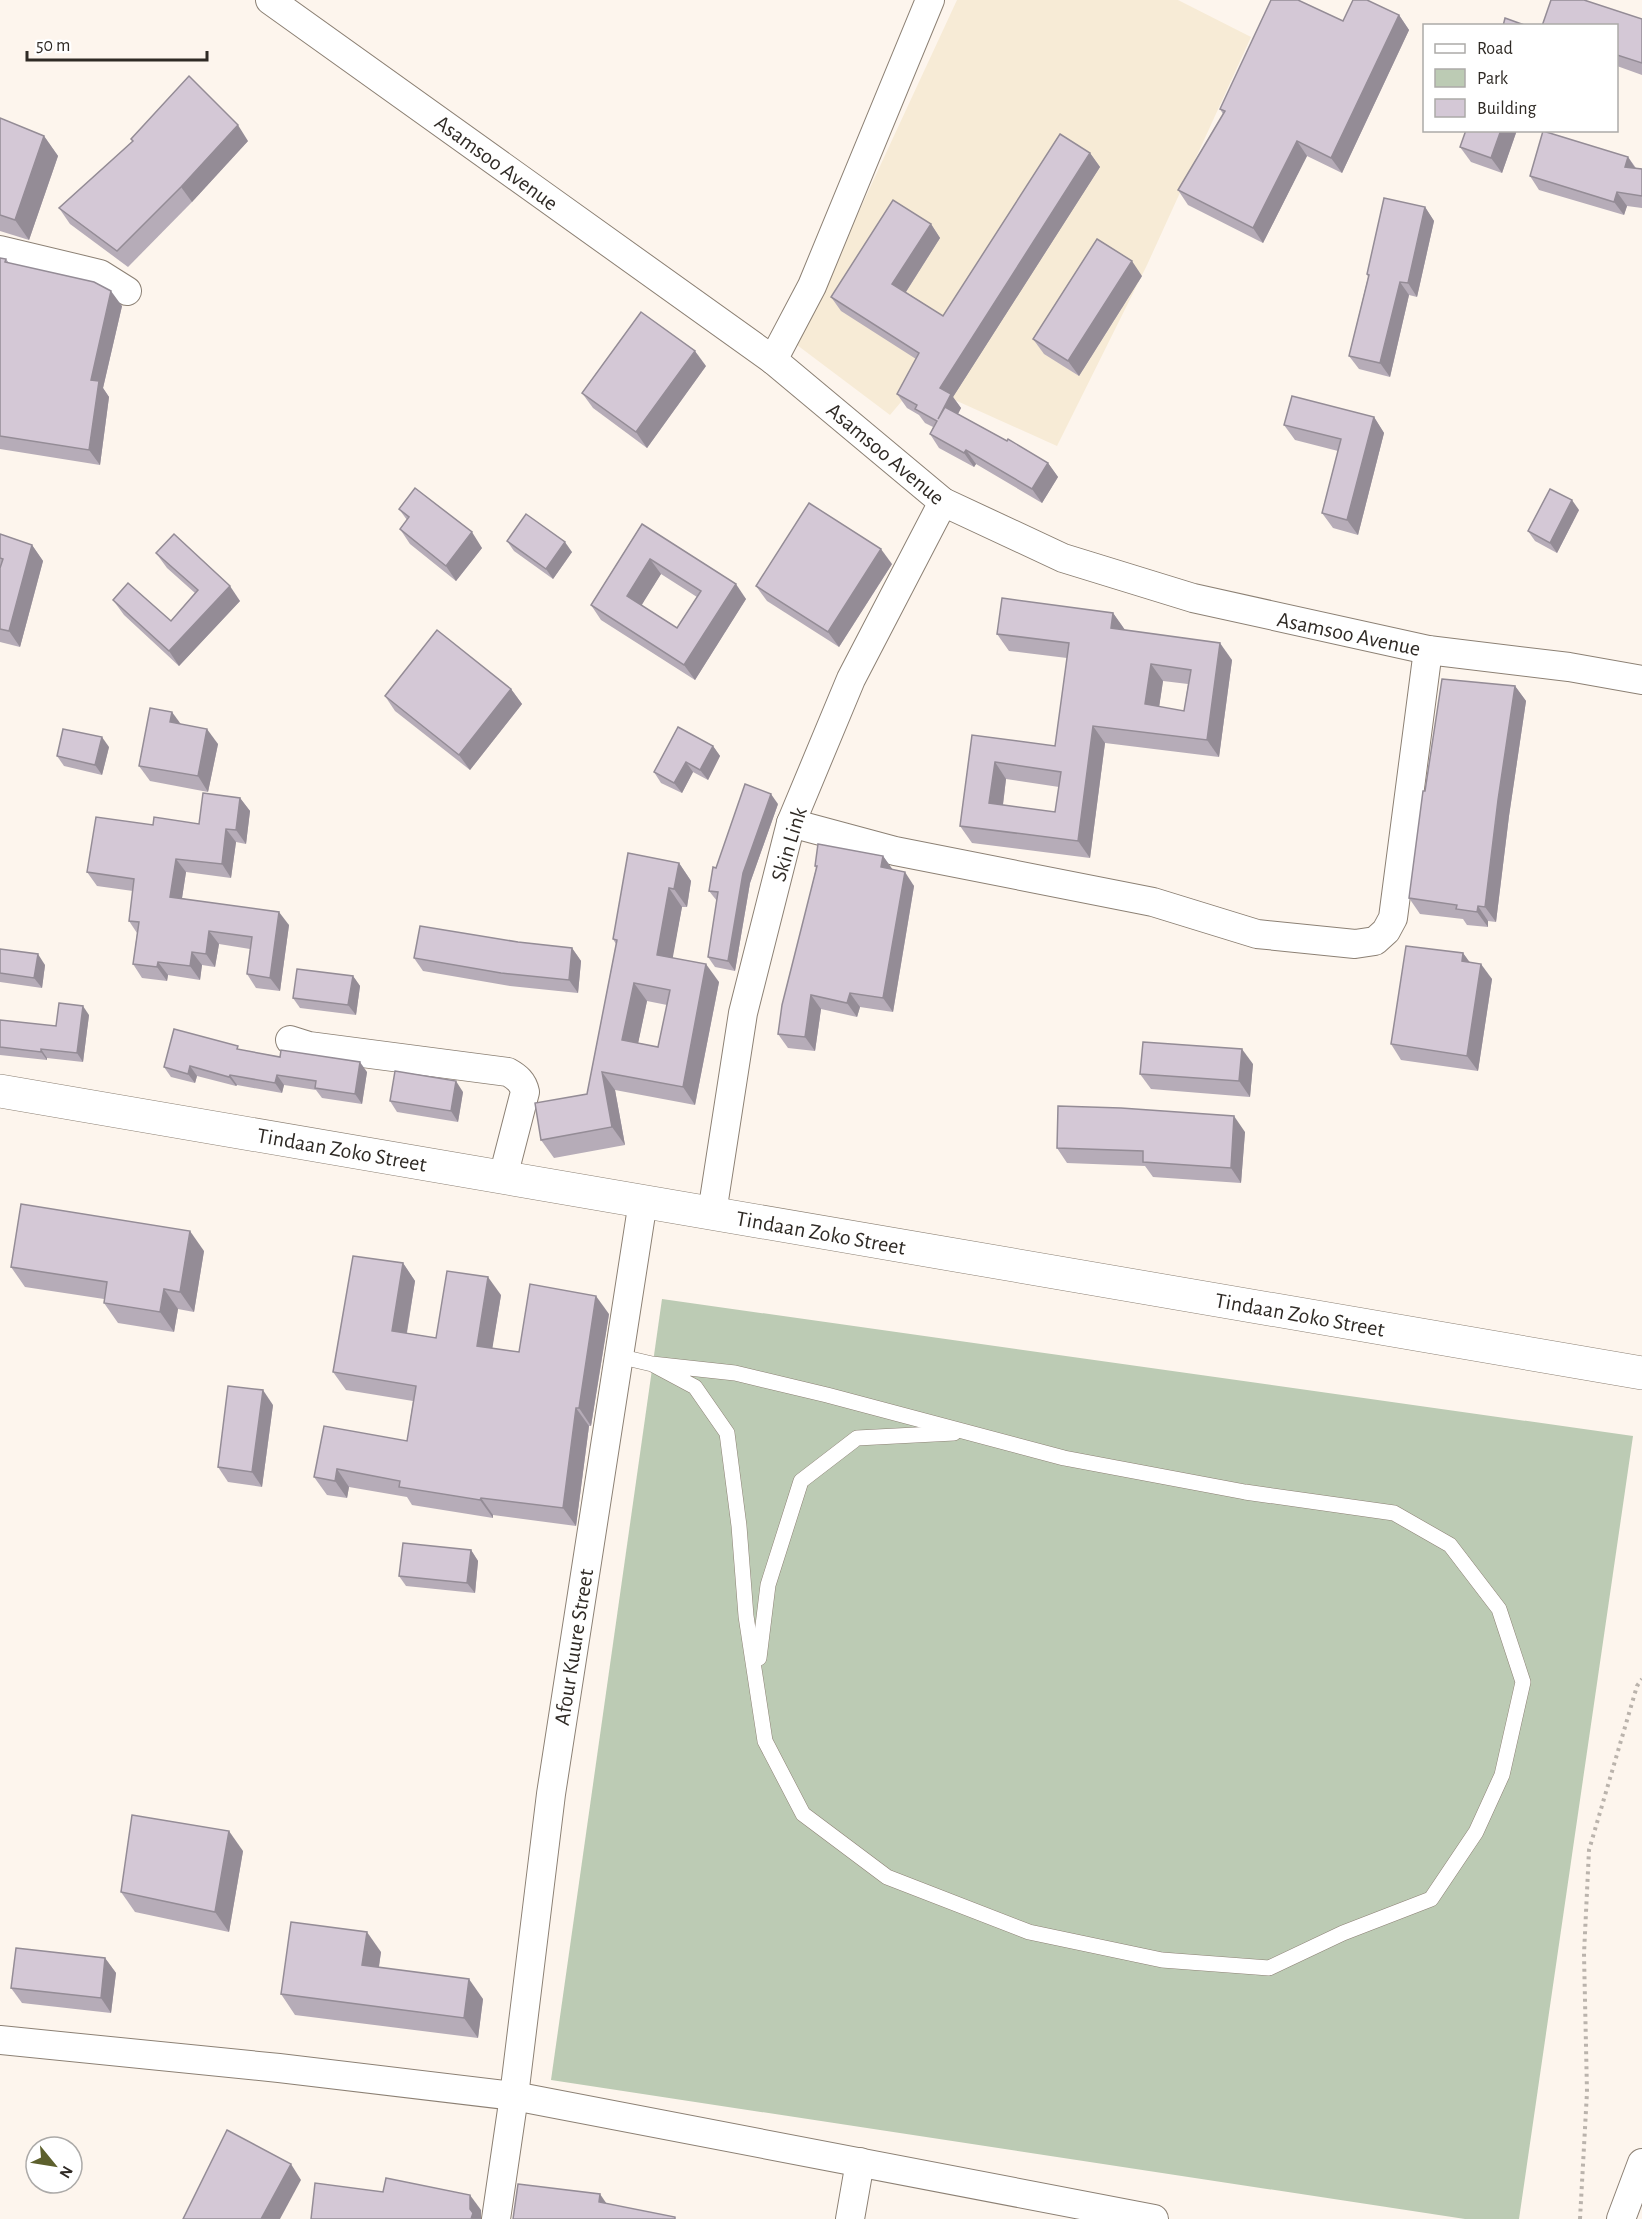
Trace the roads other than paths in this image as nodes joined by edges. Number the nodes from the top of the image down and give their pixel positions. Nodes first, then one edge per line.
1 (270, 0) edge
2 (930, 0) edge
3 (0, 250) edge
4 (128, 291) dead end
5 (773, 360) junction
6 (943, 502) junction
7 (1428, 650) junction
8 (1642, 680) edge
9 (791, 823) junction
10 (290, 1040) dead end
11 (0, 1091) edge
12 (503, 1177) junction
13 (643, 1201) junction
14 (712, 1213) junction
15 (618, 1356) junction
16 (652, 1364) junction
17 (1642, 1373) edge
18 (968, 1432) junction
19 (756, 1676) junction
20 (0, 2040) edge
21 (514, 2096) junction
22 (860, 2162) junction
23 (1642, 2163) edge
24 (496, 2219) edge
25 (850, 2219) edge
26 (1154, 2219) edge
27 (1621, 2219) edge

1 - 5 street, Asamsoo Avenue
2 - 5 street
3 - 4 street
5 - 6 street, Asamsoo Avenue
6 - 7 street, Asamsoo Avenue
6 - 9 street, Skin Link
7 - 8 street, Asamsoo Avenue
7 - 9 street
9 - 14 street, Skin Link
10 - 12 street
11 - 12 main road, Tindaan Zoko Street
12 - 13 main road, Tindaan Zoko Street
13 - 14 main road, Tindaan Zoko Street
13 - 15 street, Afour Kuure Street
14 - 17 main road, Tindaan Zoko Street
15 - 16 lane
15 - 21 street, Afour Kuure Street
16 - 18 lane
16 - 19 lane
18 - 19 lane
18 - 19 lane
20 - 21 street
21 - 22 street
21 - 24 street, Afour Kuure Street
22 - 25 street
22 - 26 street
23 - 27 street

